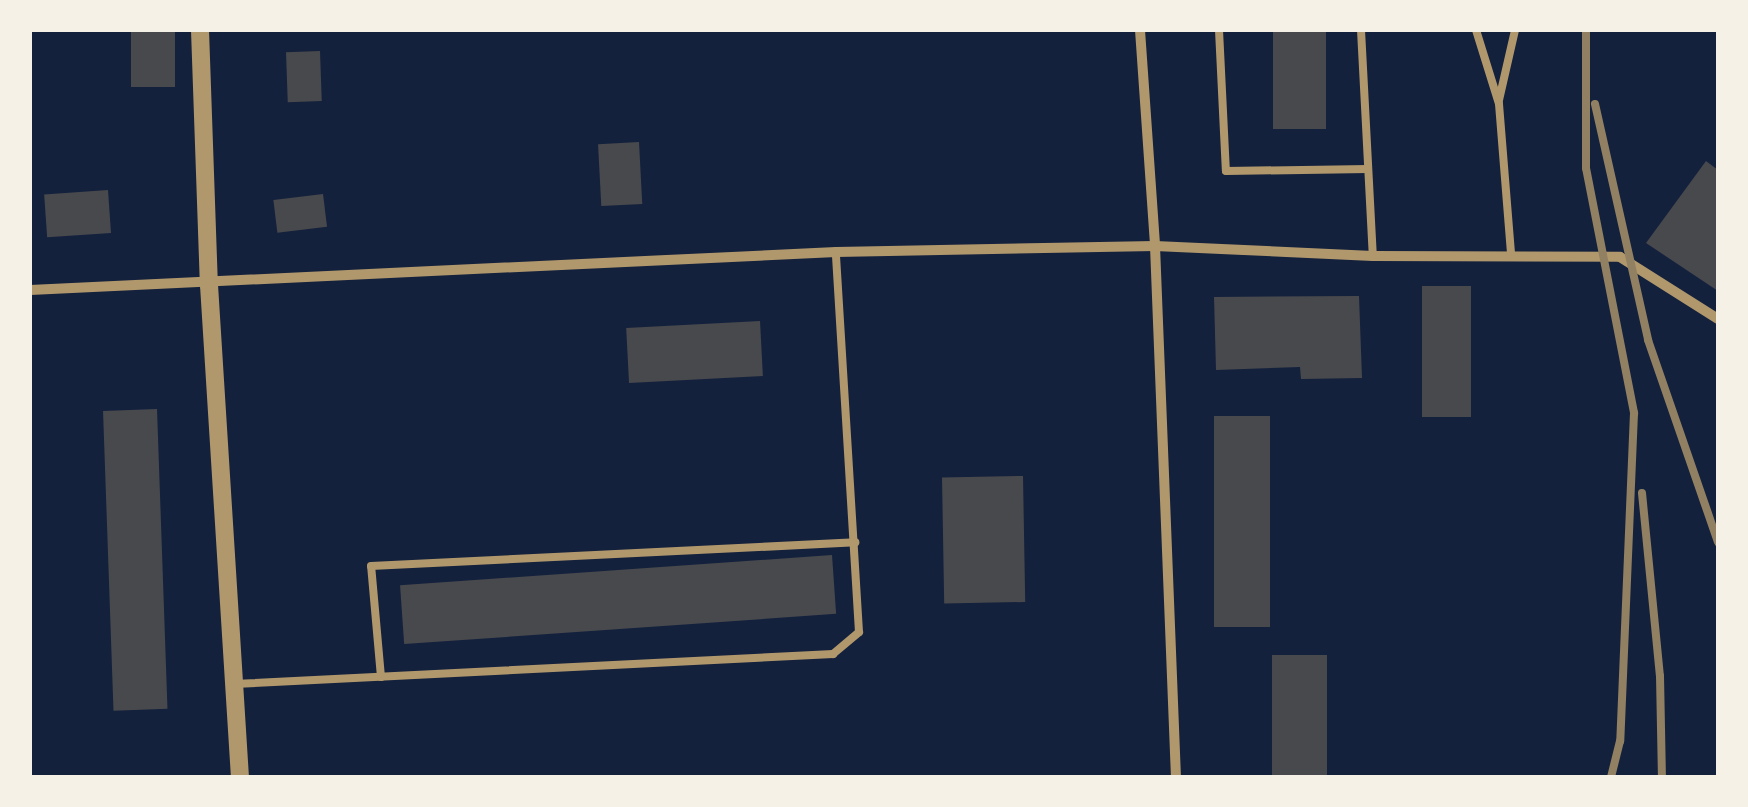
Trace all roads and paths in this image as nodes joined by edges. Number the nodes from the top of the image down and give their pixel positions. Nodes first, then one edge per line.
1 (200, 30) edge
2 (1140, 30) edge
3 (1219, 30) edge
4 (1361, 30) edge
5 (1476, 30) edge
6 (1515, 30) edge
7 (1498, 104) junction
8 (1368, 169) junction
9 (1155, 246) junction
10 (836, 252) junction
11 (1511, 254) junction
12 (1373, 256) junction
13 (208, 284) junction
14 (30, 290) edge
15 (1718, 319) edge
16 (855, 542) junction
17 (381, 676) junction
18 (234, 684) junction
19 (240, 777) edge
20 (1176, 777) edge

1 - 13 street
2 - 9 street
3 - 8 lane
4 - 8 lane
5 - 7 lane
6 - 7 lane
7 - 11 lane
8 - 12 lane
9 - 10 street
9 - 12 street
9 - 20 street
10 - 13 street
10 - 16 lane
11 - 12 street
11 - 15 street
13 - 14 street
13 - 18 street
16 - 17 lane
16 - 17 lane
17 - 18 lane
18 - 19 street

